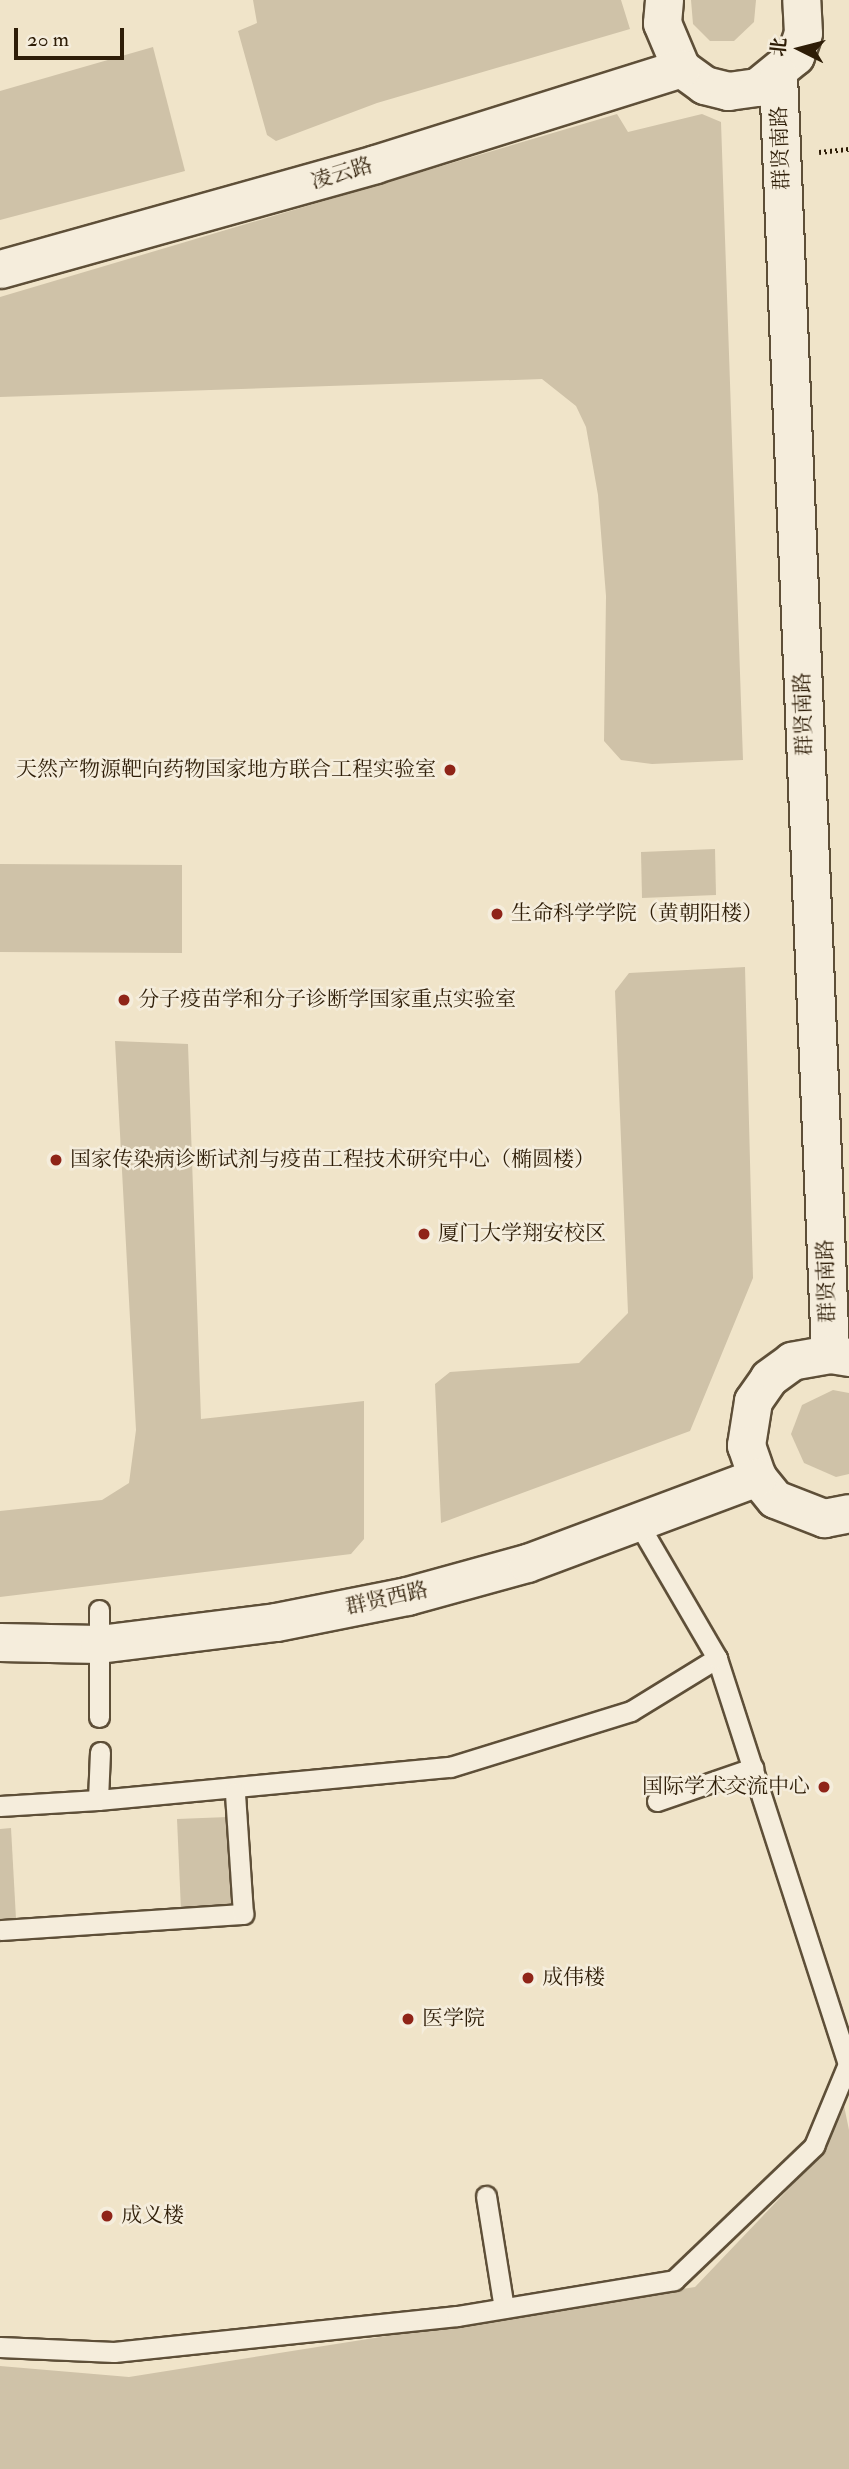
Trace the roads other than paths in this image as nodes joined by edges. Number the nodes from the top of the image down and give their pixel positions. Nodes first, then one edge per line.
1 (664, 0) edge
2 (801, 0) edge
3 (681, 68) junction
4 (778, 75) junction
5 (0, 269) edge
6 (840, 1355) edge
7 (757, 1477) junction
8 (849, 1513) edge
9 (636, 1521) junction
10 (99, 1627) junction
11 (0, 1642) edge
12 (717, 1658) junction
13 (99, 1717) dead end
14 (100, 1752) dead end
15 (753, 1768) junction
16 (235, 1792) junction
17 (98, 1800) junction
18 (657, 1801) dead end
19 (0, 1806) edge
20 (0, 1930) edge
21 (486, 2196) dead end
22 (504, 2308) junction
23 (0, 2347) edge

1 - 3 street
2 - 4 street
3 - 4 street
3 - 5 street, 凌云路
4 - 6 street, 群贤南路
6 - 7 street
7 - 8 street
7 - 9 street, 群贤西路
9 - 10 street, 群贤西路
9 - 12 lane
10 - 11 street, 群贤西路
10 - 13 lane
12 - 15 lane
12 - 16 lane
14 - 17 lane
15 - 18 lane
15 - 22 lane
16 - 17 lane
16 - 20 lane
17 - 19 lane
21 - 22 lane
22 - 23 lane

